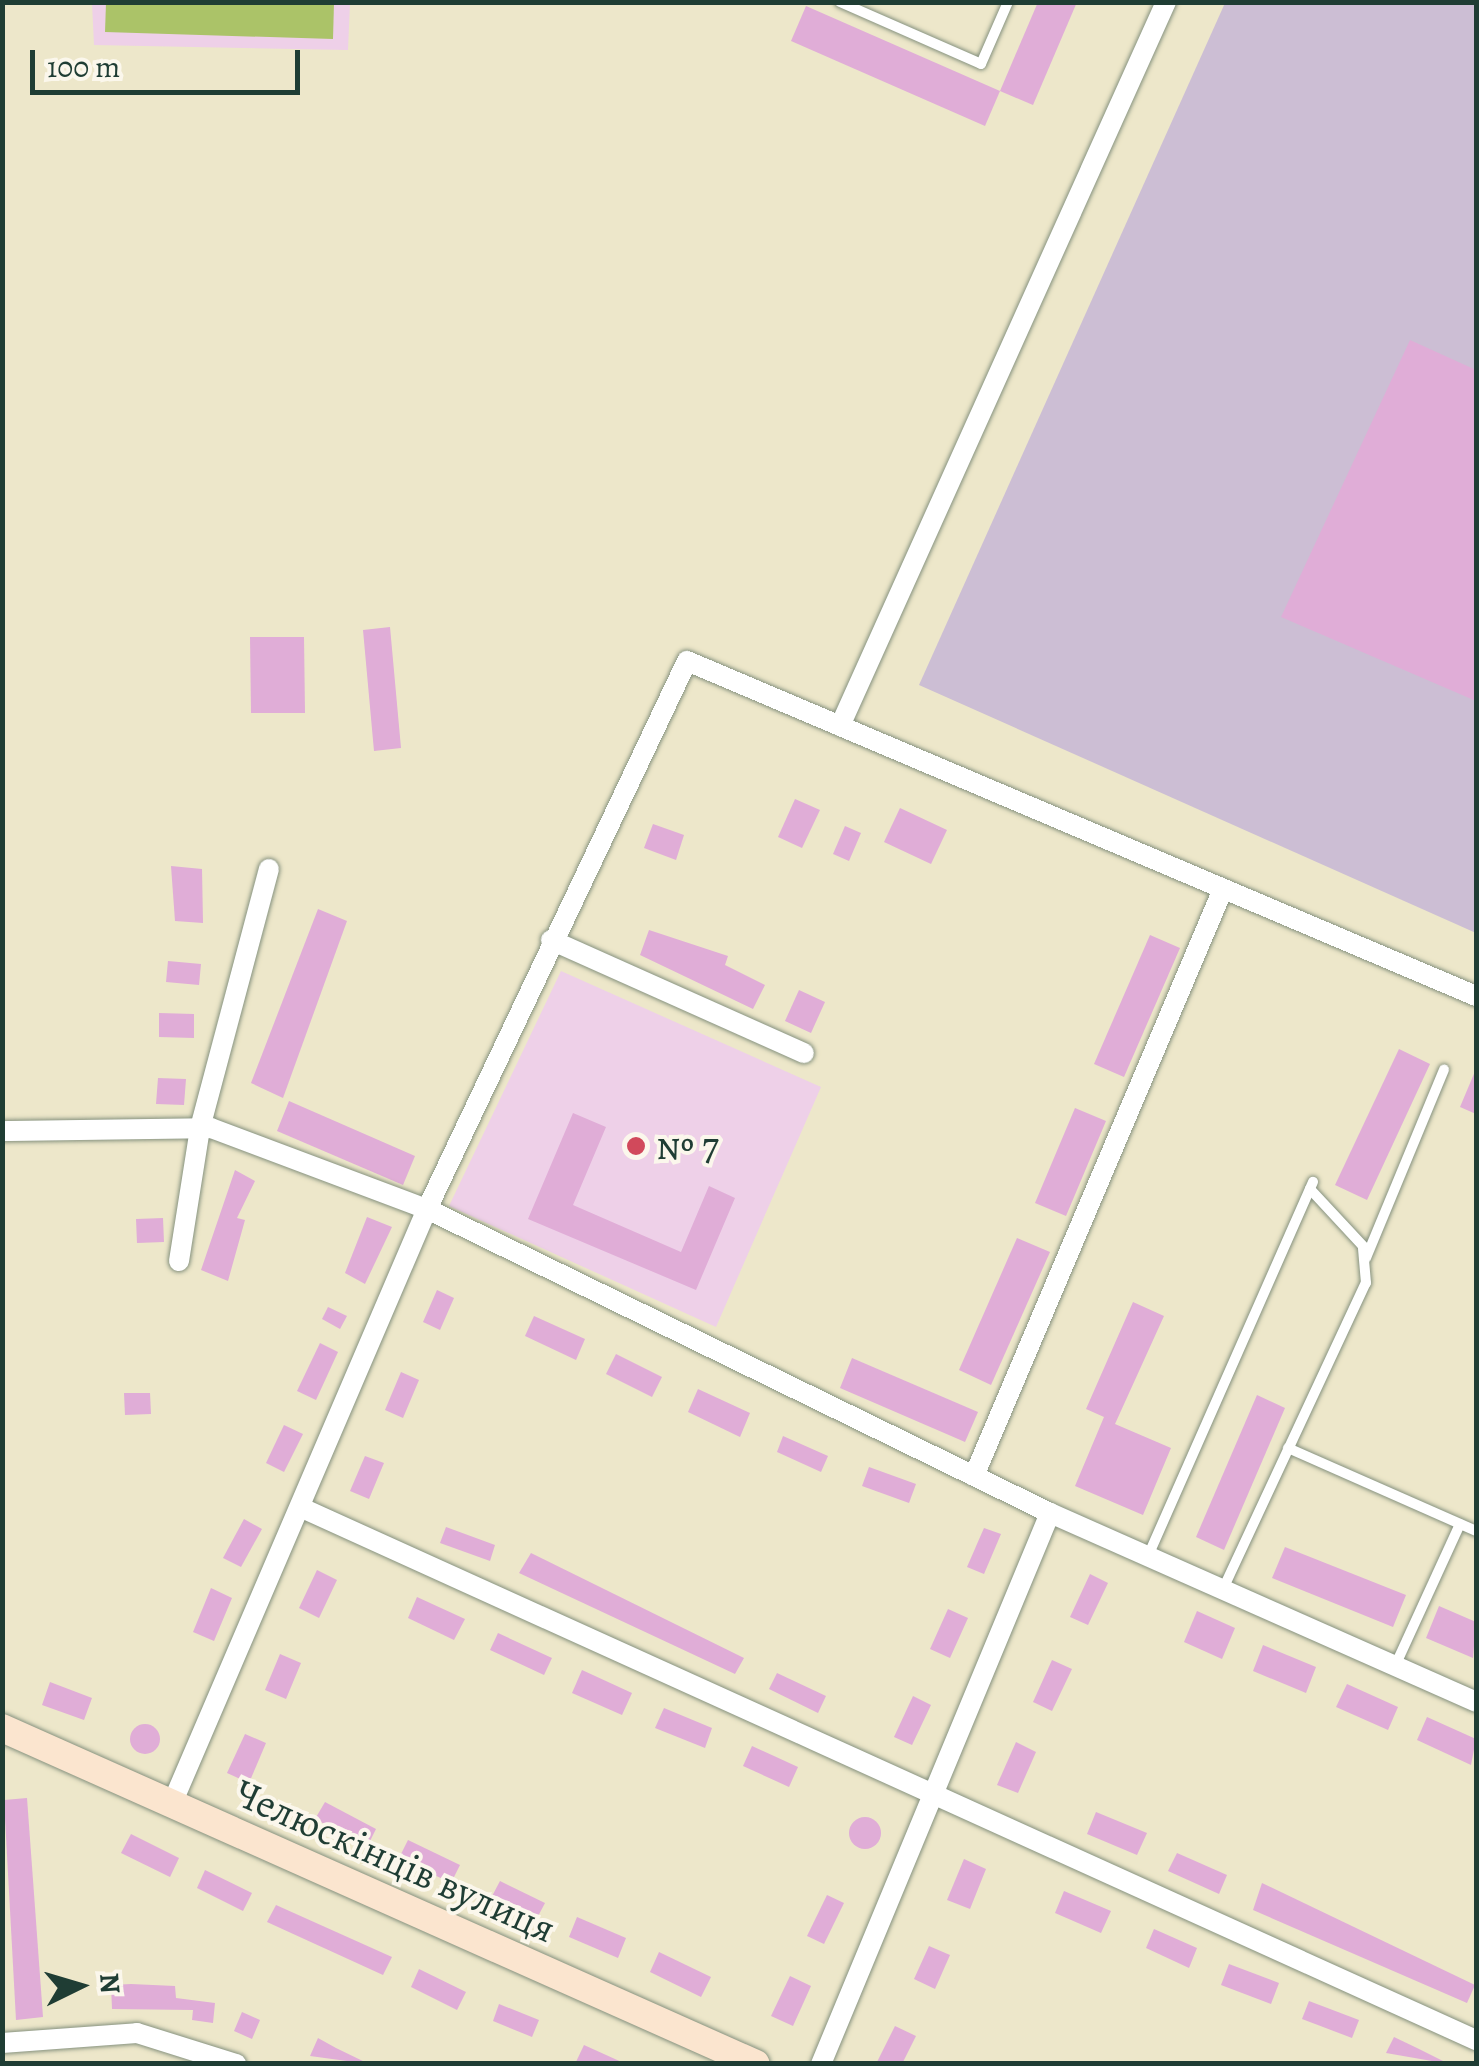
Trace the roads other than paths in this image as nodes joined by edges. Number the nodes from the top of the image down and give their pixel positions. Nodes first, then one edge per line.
1 (840, 2) edge
2 (1008, 2) edge
3 (1166, 2) edge
4 (840, 726) junction
5 (270, 869) dead end
6 (1223, 889) junction
7 (551, 940) junction
8 (1476, 996) edge
9 (804, 1053) dead end
10 (1444, 1070) dead end
11 (200, 1128) junction
12 (2, 1132) edge
13 (427, 1209) junction
14 (179, 1261) dead end
15 (1364, 1262) junction
16 (1288, 1448) junction
17 (974, 1476) junction
18 (302, 1508) junction
19 (1050, 1513) junction
20 (1460, 1524) junction
21 (1476, 1531) edge
22 (1148, 1556) junction
23 (1223, 1590) junction
24 (1394, 1666) junction
25 (1476, 1702) edge
26 (2, 1728) edge
27 (931, 1793) junction
28 (171, 1806) junction
29 (1476, 2040) edge
30 (2, 2043) edge
31 (236, 2064) edge
32 (756, 2064) edge
33 (821, 2064) edge

1 - 2 lane
3 - 4 street
4 - 6 street
4 - 7 street
5 - 11 street
6 - 8 street
6 - 17 street
7 - 9 street
7 - 13 street
10 - 15 lane
11 - 12 street
11 - 13 street
11 - 14 street
13 - 17 street
13 - 18 street
15 - 16 lane
15 - 22 lane
16 - 20 lane
16 - 23 lane
17 - 19 street
18 - 27 street
18 - 28 street
19 - 22 street
19 - 27 street
20 - 21 lane
20 - 24 lane
22 - 23 street
23 - 24 street
24 - 25 street
26 - 28 main road, Челюскінців вулиця
27 - 29 street
27 - 33 street
28 - 32 main road, Челюскінців вулиця
30 - 31 street

